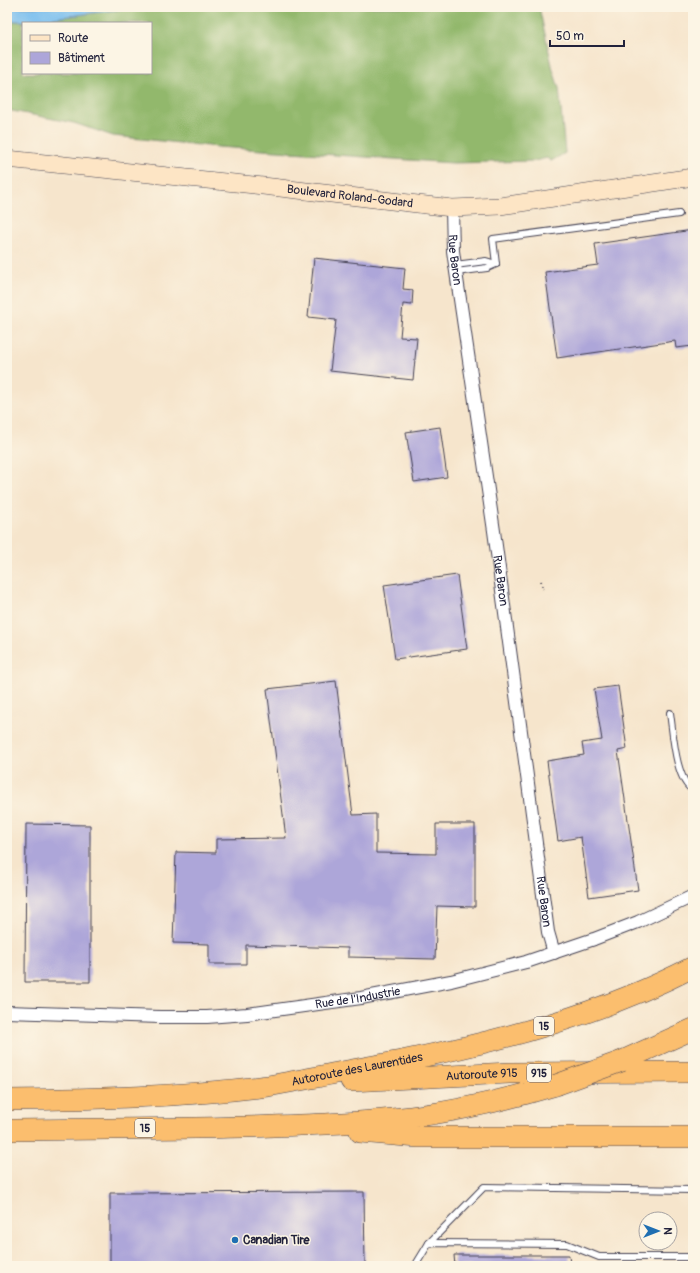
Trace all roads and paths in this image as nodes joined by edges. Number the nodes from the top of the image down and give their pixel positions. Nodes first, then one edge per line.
1 (7, 159) edge
2 (693, 177) edge
3 (452, 208) junction
4 (679, 214) dead end
5 (456, 269) junction
6 (541, 581) dead end
7 (543, 589) dead end
8 (670, 713) dead end
9 (693, 790) edge
10 (693, 896) edge
11 (554, 953) junction
12 (693, 967) edge
13 (7, 1012) edge
14 (693, 1029) edge
15 (693, 1072) edge
16 (271, 1085) junction
17 (7, 1100) edge
18 (283, 1126) junction
19 (7, 1130) edge
20 (693, 1137) edge
21 (693, 1190) edge
22 (429, 1244) junction
23 (693, 1257) edge
24 (415, 1266) edge

1 - 3 street, Boulevard Roland-Godard
2 - 3 street, Boulevard Roland-Godard
3 - 5 street, Rue Baron
4 - 5 lane
5 - 11 street, Rue Baron
6 - 7 path
8 - 9 lane
10 - 11 street, Rue de l'Industrie
11 - 13 street, Rue de l'Industrie
12 - 16 highway, Autoroute des Laurentides / 15
14 - 18 highway, 15, bridge
15 - 16 highway, Autoroute 915 / 915
16 - 17 highway, Autoroute des Laurentides / 15
18 - 19 highway, 15
18 - 20 highway
21 - 22 lane
22 - 23 lane
22 - 24 lane

